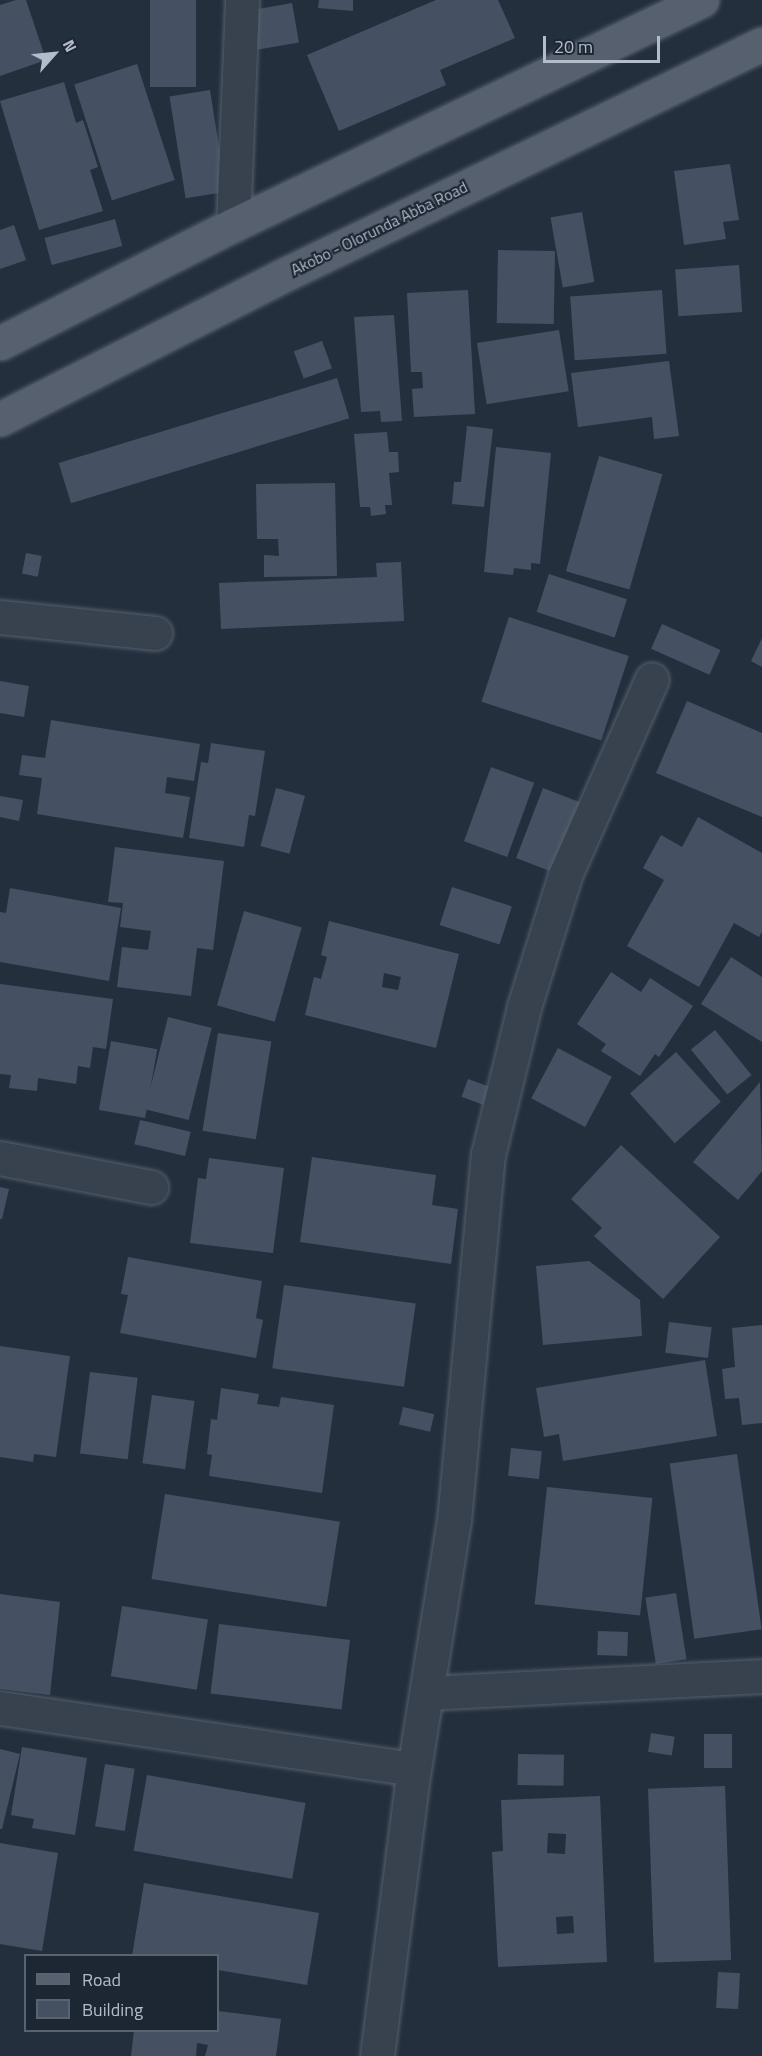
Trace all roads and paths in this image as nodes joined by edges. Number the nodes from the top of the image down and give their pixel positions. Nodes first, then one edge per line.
1 (242, 0) edge
2 (702, 0) edge
3 (762, 44) edge
4 (232, 225) junction
5 (0, 343) edge
6 (0, 419) edge
7 (0, 617) edge
8 (155, 633) dead end
9 (652, 679) dead end
10 (0, 1158) edge
11 (151, 1187) dead end
12 (762, 1676) edge
13 (428, 1693) junction
14 (0, 1708) edge
15 (414, 1769) junction
16 (376, 2056) edge

1 - 4 street
2 - 4 main road
3 - 6 main road, Akobo - Olorunda Abba Road
4 - 5 main road
7 - 8 street
9 - 13 street
10 - 11 street
12 - 13 street
13 - 15 street
14 - 15 street
15 - 16 street

